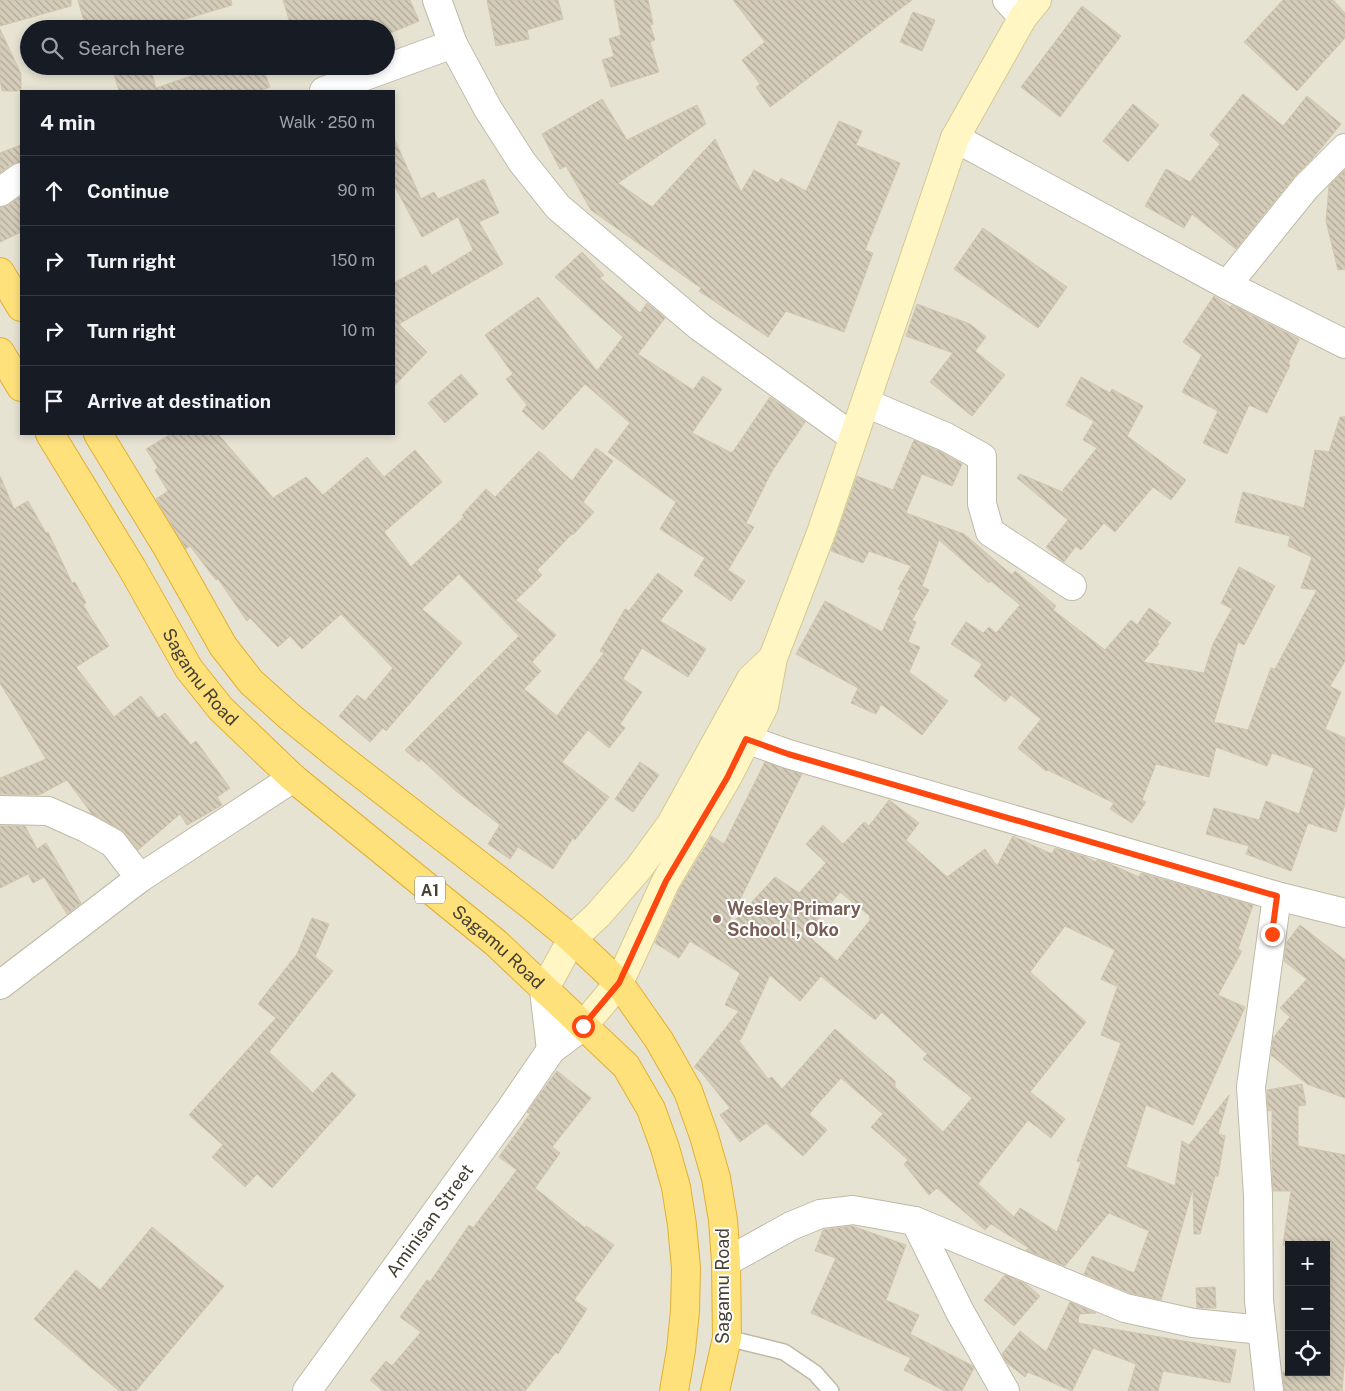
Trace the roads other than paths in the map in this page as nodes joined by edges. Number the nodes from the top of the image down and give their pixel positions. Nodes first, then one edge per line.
1 (437, 0) edge
2 (1022, 6) edge
3 (453, 44) junction
4 (395, 65) edge
5 (368, 75) edge
6 (327, 90) edge
7 (955, 138) junction
8 (1345, 148) edge
9 (20, 178) edge
10 (0, 192) edge
11 (0, 272) edge
12 (1227, 286) junction
13 (20, 305) edge
14 (1345, 344) edge
15 (0, 352) edge
16 (20, 385) edge
17 (866, 403) junction
18 (51, 435) edge
19 (99, 435) edge
20 (853, 437) junction
21 (1072, 586) dead end
22 (773, 658) junction
23 (746, 739) junction
24 (293, 778) junction
25 (0, 810) edge
26 (140, 878) junction
27 (1277, 896) junction
28 (1345, 913) edge
29 (572, 939) junction
30 (619, 983) junction
31 (0, 985) edge
32 (544, 990) junction
33 (583, 1026) junction
34 (551, 1050) junction
35 (914, 1221) junction
36 (726, 1262) junction
37 (1262, 1330) junction
38 (727, 1338) junction
39 (307, 1391) edge
40 (674, 1391) edge
41 (716, 1391) edge
42 (831, 1391) edge
43 (1005, 1391) edge
44 (1269, 1391) edge

1 - 3 street
2 - 7 main road
3 - 4 street
3 - 20 street
5 - 6 street
7 - 12 street
7 - 17 main road
8 - 12 street
9 - 10 street
11 - 13 highway
12 - 14 street
15 - 16 highway
17 - 20 main road
17 - 21 street
18 - 24 highway, Sagamu Road / A1
19 - 29 highway, Sagamu Road
20 - 22 main road
22 - 23 main road
22 - 29 main road
23 - 27 street
23 - 30 main road
24 - 26 street
24 - 32 highway, Sagamu Road / A1
25 - 26 street
26 - 31 street
27 - 28 street
27 - 37 street
29 - 30 highway, Sagamu Road
29 - 32 main road
30 - 33 main road
30 - 36 highway, Sagamu Road
32 - 33 highway, Sagamu Road / A1
32 - 34 street
33 - 34 street, Aminisan Street
33 - 40 highway, Sagamu Road / A1
34 - 39 street, Aminisan Street
35 - 36 street
35 - 37 street
35 - 43 street
36 - 38 highway, Sagamu Road
37 - 44 street
38 - 41 highway, Sagamu Road
38 - 42 lane

